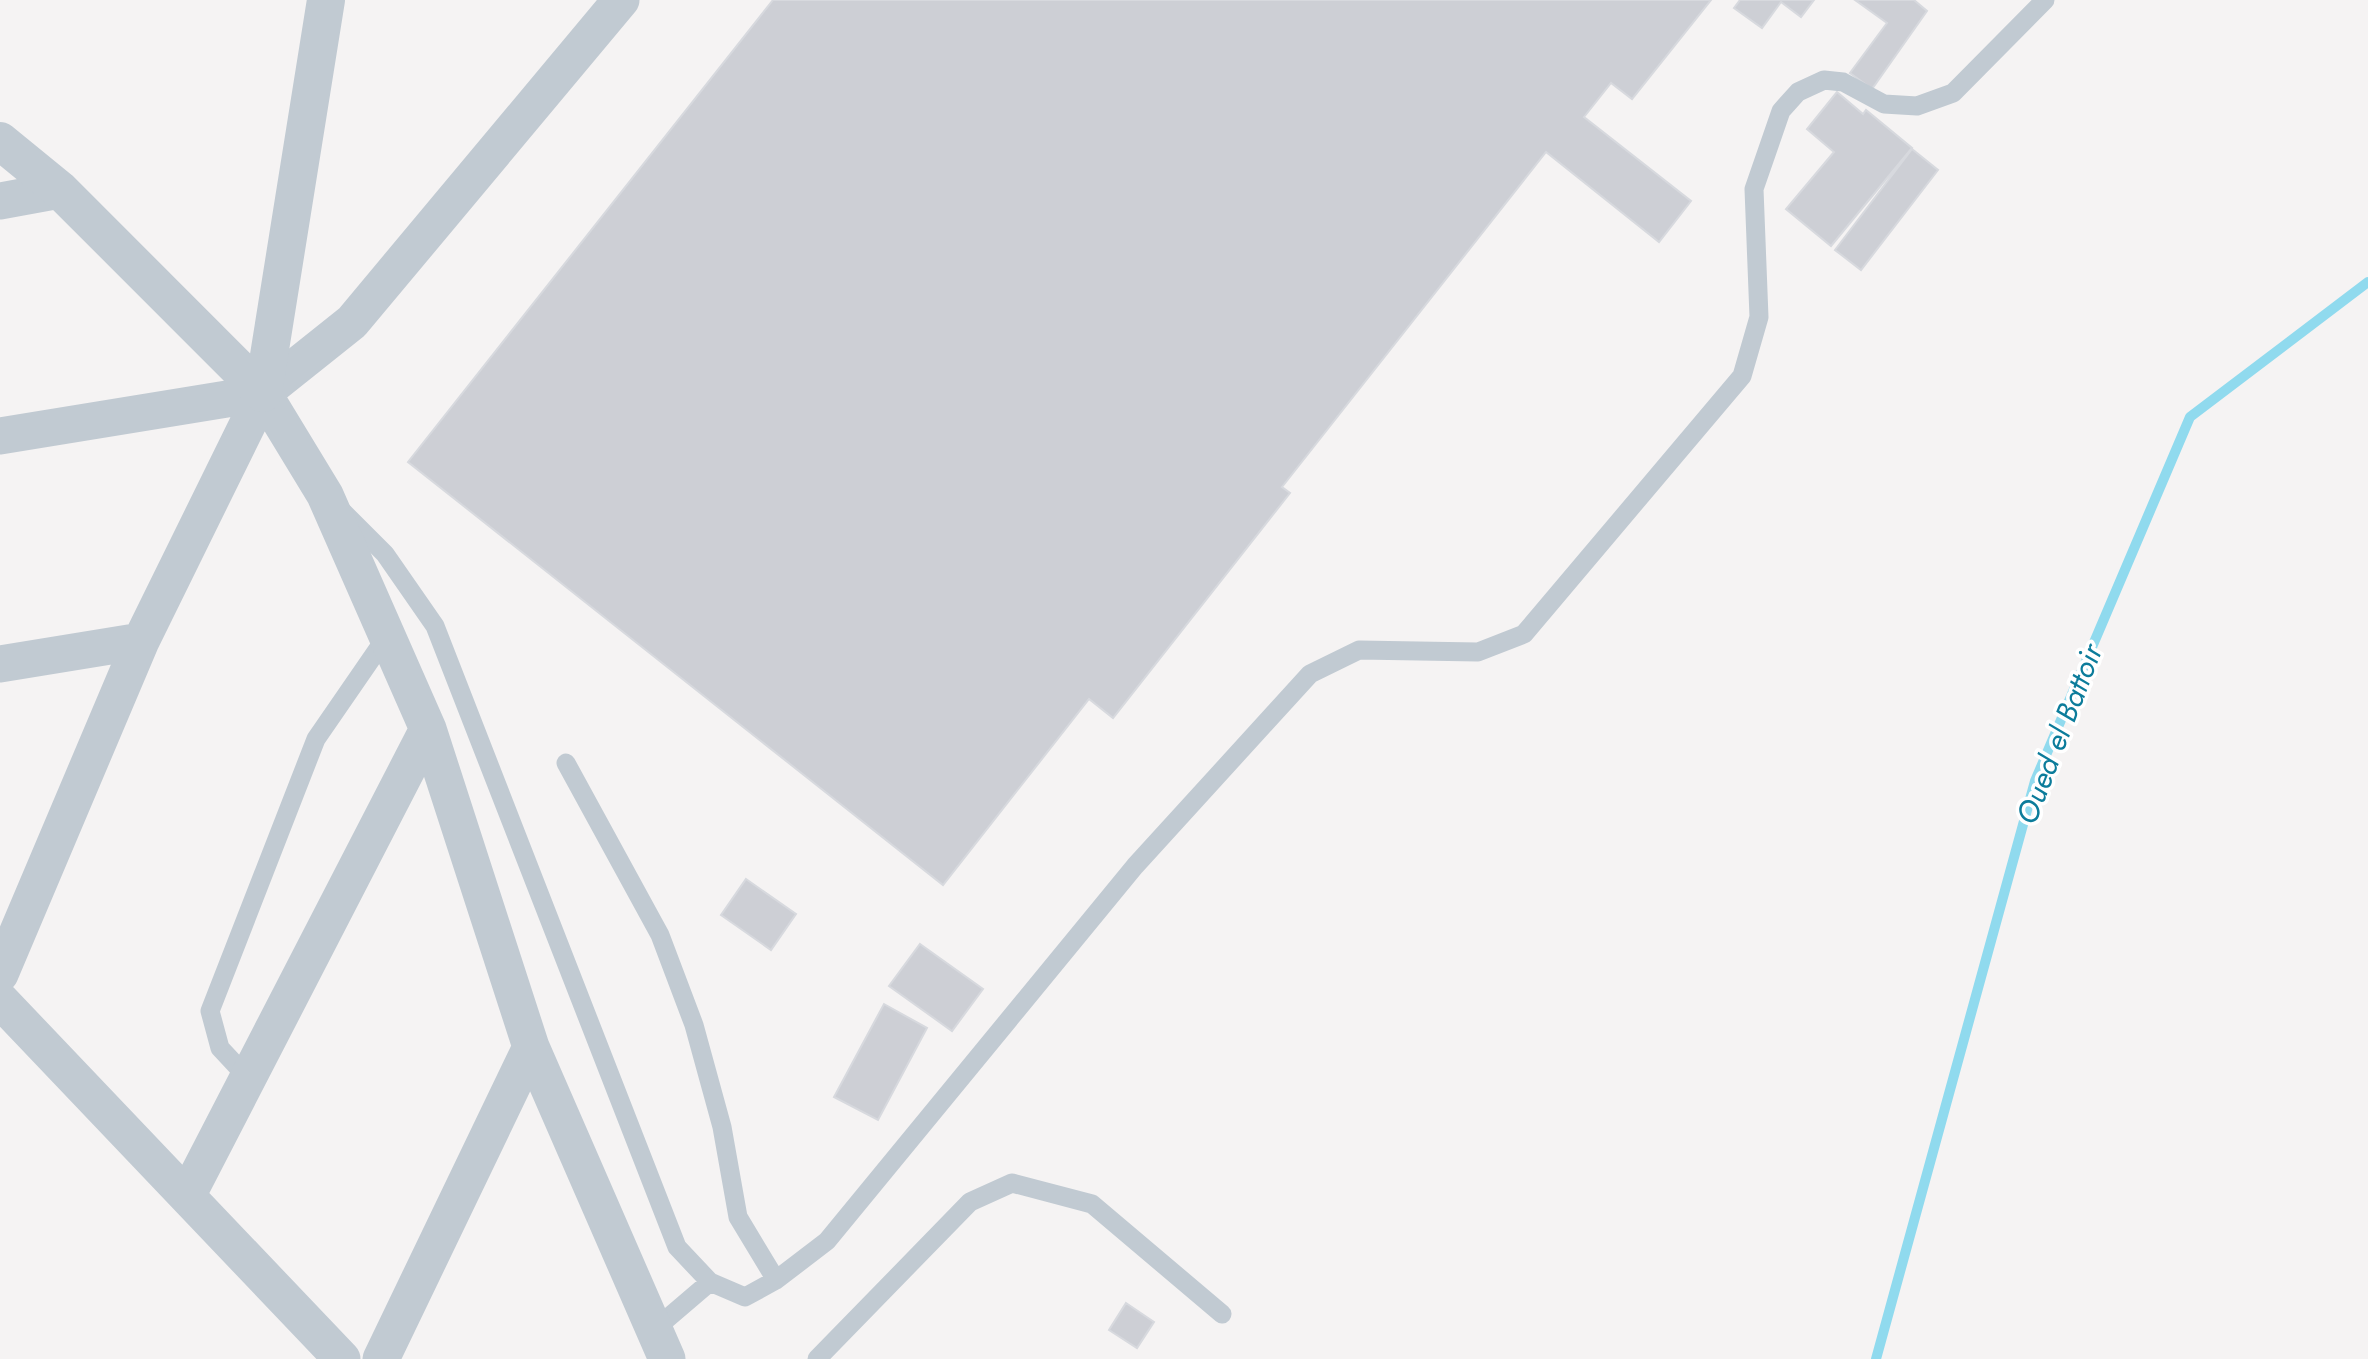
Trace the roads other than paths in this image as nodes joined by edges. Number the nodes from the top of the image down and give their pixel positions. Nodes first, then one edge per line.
1 (326, 0) edge
2 (621, 0) edge
3 (2045, 0) edge
4 (0, 141) edge
5 (60, 190) junction
6 (0, 201) edge
7 (263, 393) junction
8 (0, 436) edge
9 (325, 495) junction
10 (387, 636) junction
11 (141, 641) junction
12 (0, 664) edge
13 (428, 729) junction
14 (566, 763) dead end
15 (0, 974) edge
16 (0, 1000) edge
17 (531, 1046) junction
18 (248, 1078) junction
19 (187, 1196) junction
20 (776, 1280) junction
21 (710, 1282) junction
22 (1223, 1314) dead end
23 (661, 1344) edge
24 (342, 1359) edge
25 (381, 1359) edge
26 (817, 1359) edge

1 - 7 street
2 - 7 street
3 - 20 lane
4 - 5 street
5 - 6 street
5 - 7 street
7 - 8 street
7 - 9 street
7 - 11 street
9 - 10 street
9 - 21 lane
10 - 13 street
10 - 18 lane
11 - 12 street
11 - 15 street
13 - 17 street
13 - 18 street
14 - 20 lane
16 - 19 street
17 - 23 street
17 - 25 street
18 - 19 street
19 - 24 street
20 - 21 lane
21 - 23 lane
22 - 26 lane

